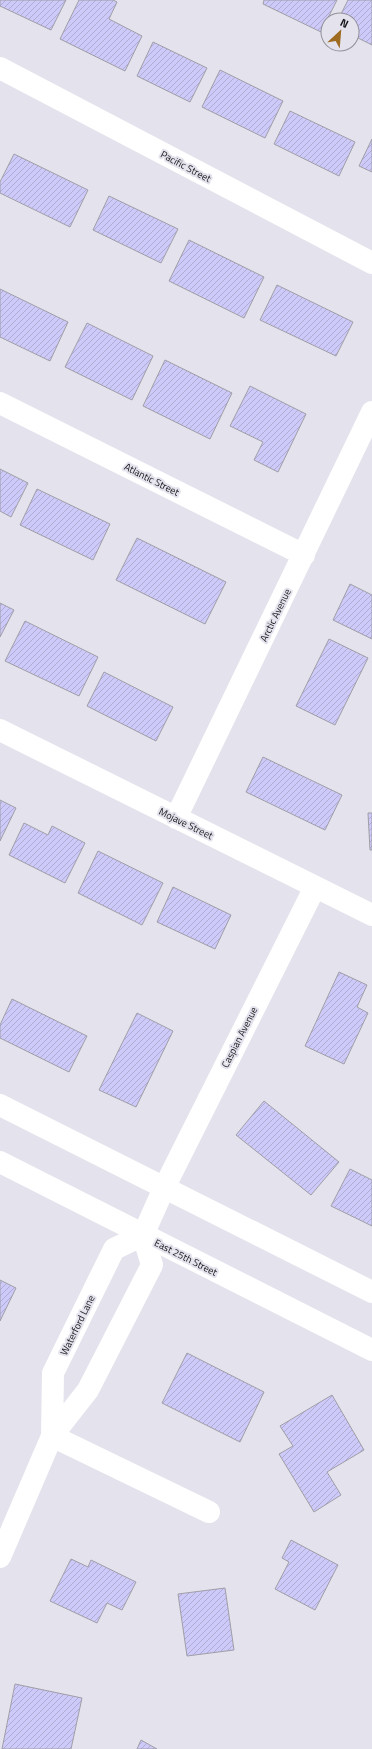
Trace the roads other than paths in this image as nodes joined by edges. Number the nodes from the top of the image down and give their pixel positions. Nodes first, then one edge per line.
1 (0, 68) edge
2 (372, 264) edge
3 (0, 403) edge
4 (372, 412) edge
5 (304, 555) junction
6 (0, 730) edge
7 (176, 818) junction
8 (315, 887) junction
9 (372, 915) edge
10 (0, 1105) edge
11 (0, 1162) edge
12 (164, 1188) junction
13 (143, 1235) junction
14 (372, 1292) edge
15 (372, 1350) edge
16 (52, 1436) junction
17 (209, 1512) dead end
18 (0, 1557) edge

1 - 2 street, Pacific Street
3 - 5 street, Atlantic Street
4 - 5 street, Arctic Avenue
5 - 7 street, Arctic Avenue
6 - 7 street, Mojave Street
7 - 8 street, Mojave Street
8 - 9 street, Mojave Street
8 - 12 street, Caspian Avenue
10 - 12 street
11 - 13 street, East 25th Street
12 - 13 street
12 - 14 street
13 - 15 street, East 25th Street
13 - 16 street, Waterford Lane
13 - 16 street, Waterford Lane
16 - 17 street
16 - 18 street, Waterford Lane

